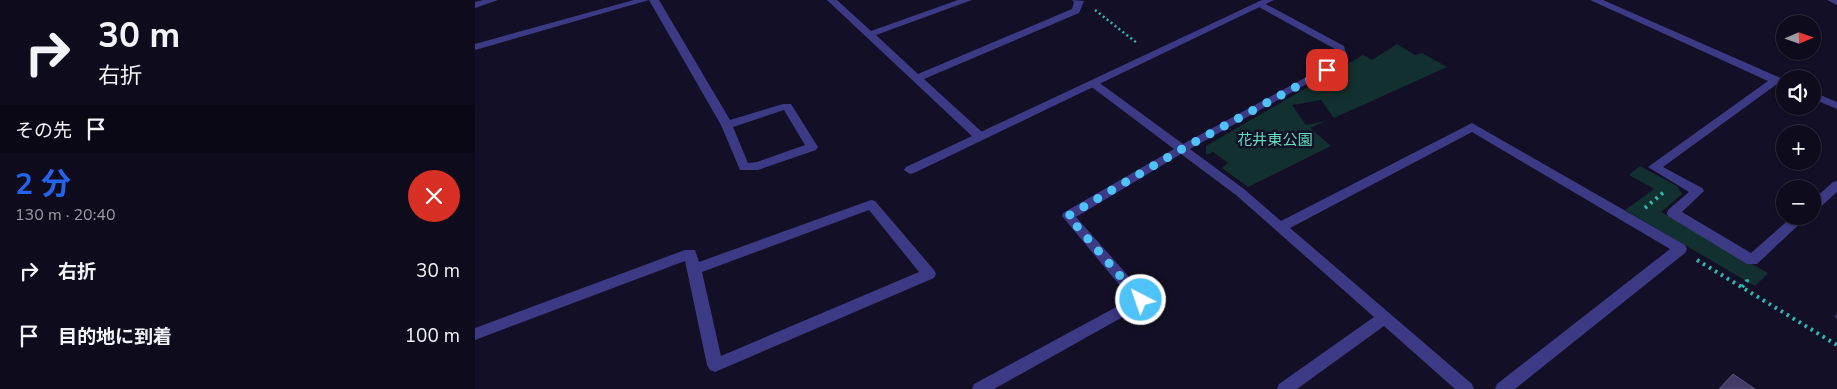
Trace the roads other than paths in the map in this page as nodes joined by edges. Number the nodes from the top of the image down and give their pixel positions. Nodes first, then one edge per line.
1 (493, 0) edge
2 (654, 0) edge
3 (832, 0) edge
4 (967, 0) edge
5 (1595, 0) edge
6 (1832, 0) edge
7 (639, 1) edge
8 (1078, 1) edge
9 (1264, 2) edge
10 (1837, 2) edge
11 (1615, 3) edge
12 (475, 6) edge
13 (870, 34) junction
14 (475, 47) edge
15 (917, 78) junction
16 (1776, 80) edge
17 (1093, 83) junction
18 (1776, 85) edge
19 (1821, 99) edge
20 (1837, 106) edge
21 (727, 125) junction
22 (979, 136) junction
23 (1182, 149) junction
24 (910, 170) dead end
25 (1837, 185) edge
26 (1821, 200) edge
27 (1792, 225) edge
28 (1280, 227) junction
29 (694, 269) junction
30 (1383, 319) junction
31 (475, 334) edge
32 (980, 389) edge
33 (1285, 389) edge
34 (1466, 389) edge
35 (1503, 389) edge

1 - 12 street
2 - 21 street
3 - 13 street
4 - 13 street
5 - 11 street
6 - 10 street
7 - 14 street
8 - 15 street
9 - 17 street
9 - 23 street
11 - 16 street
13 - 15 street
15 - 22 street
17 - 22 street
17 - 23 street
18 - 27 street
19 - 20 street
21 - 21 street
22 - 24 street
23 - 28 street
23 - 32 street
25 - 26 street
28 - 30 street
28 - 35 street
29 - 29 street
29 - 31 street
30 - 33 street
30 - 34 street

